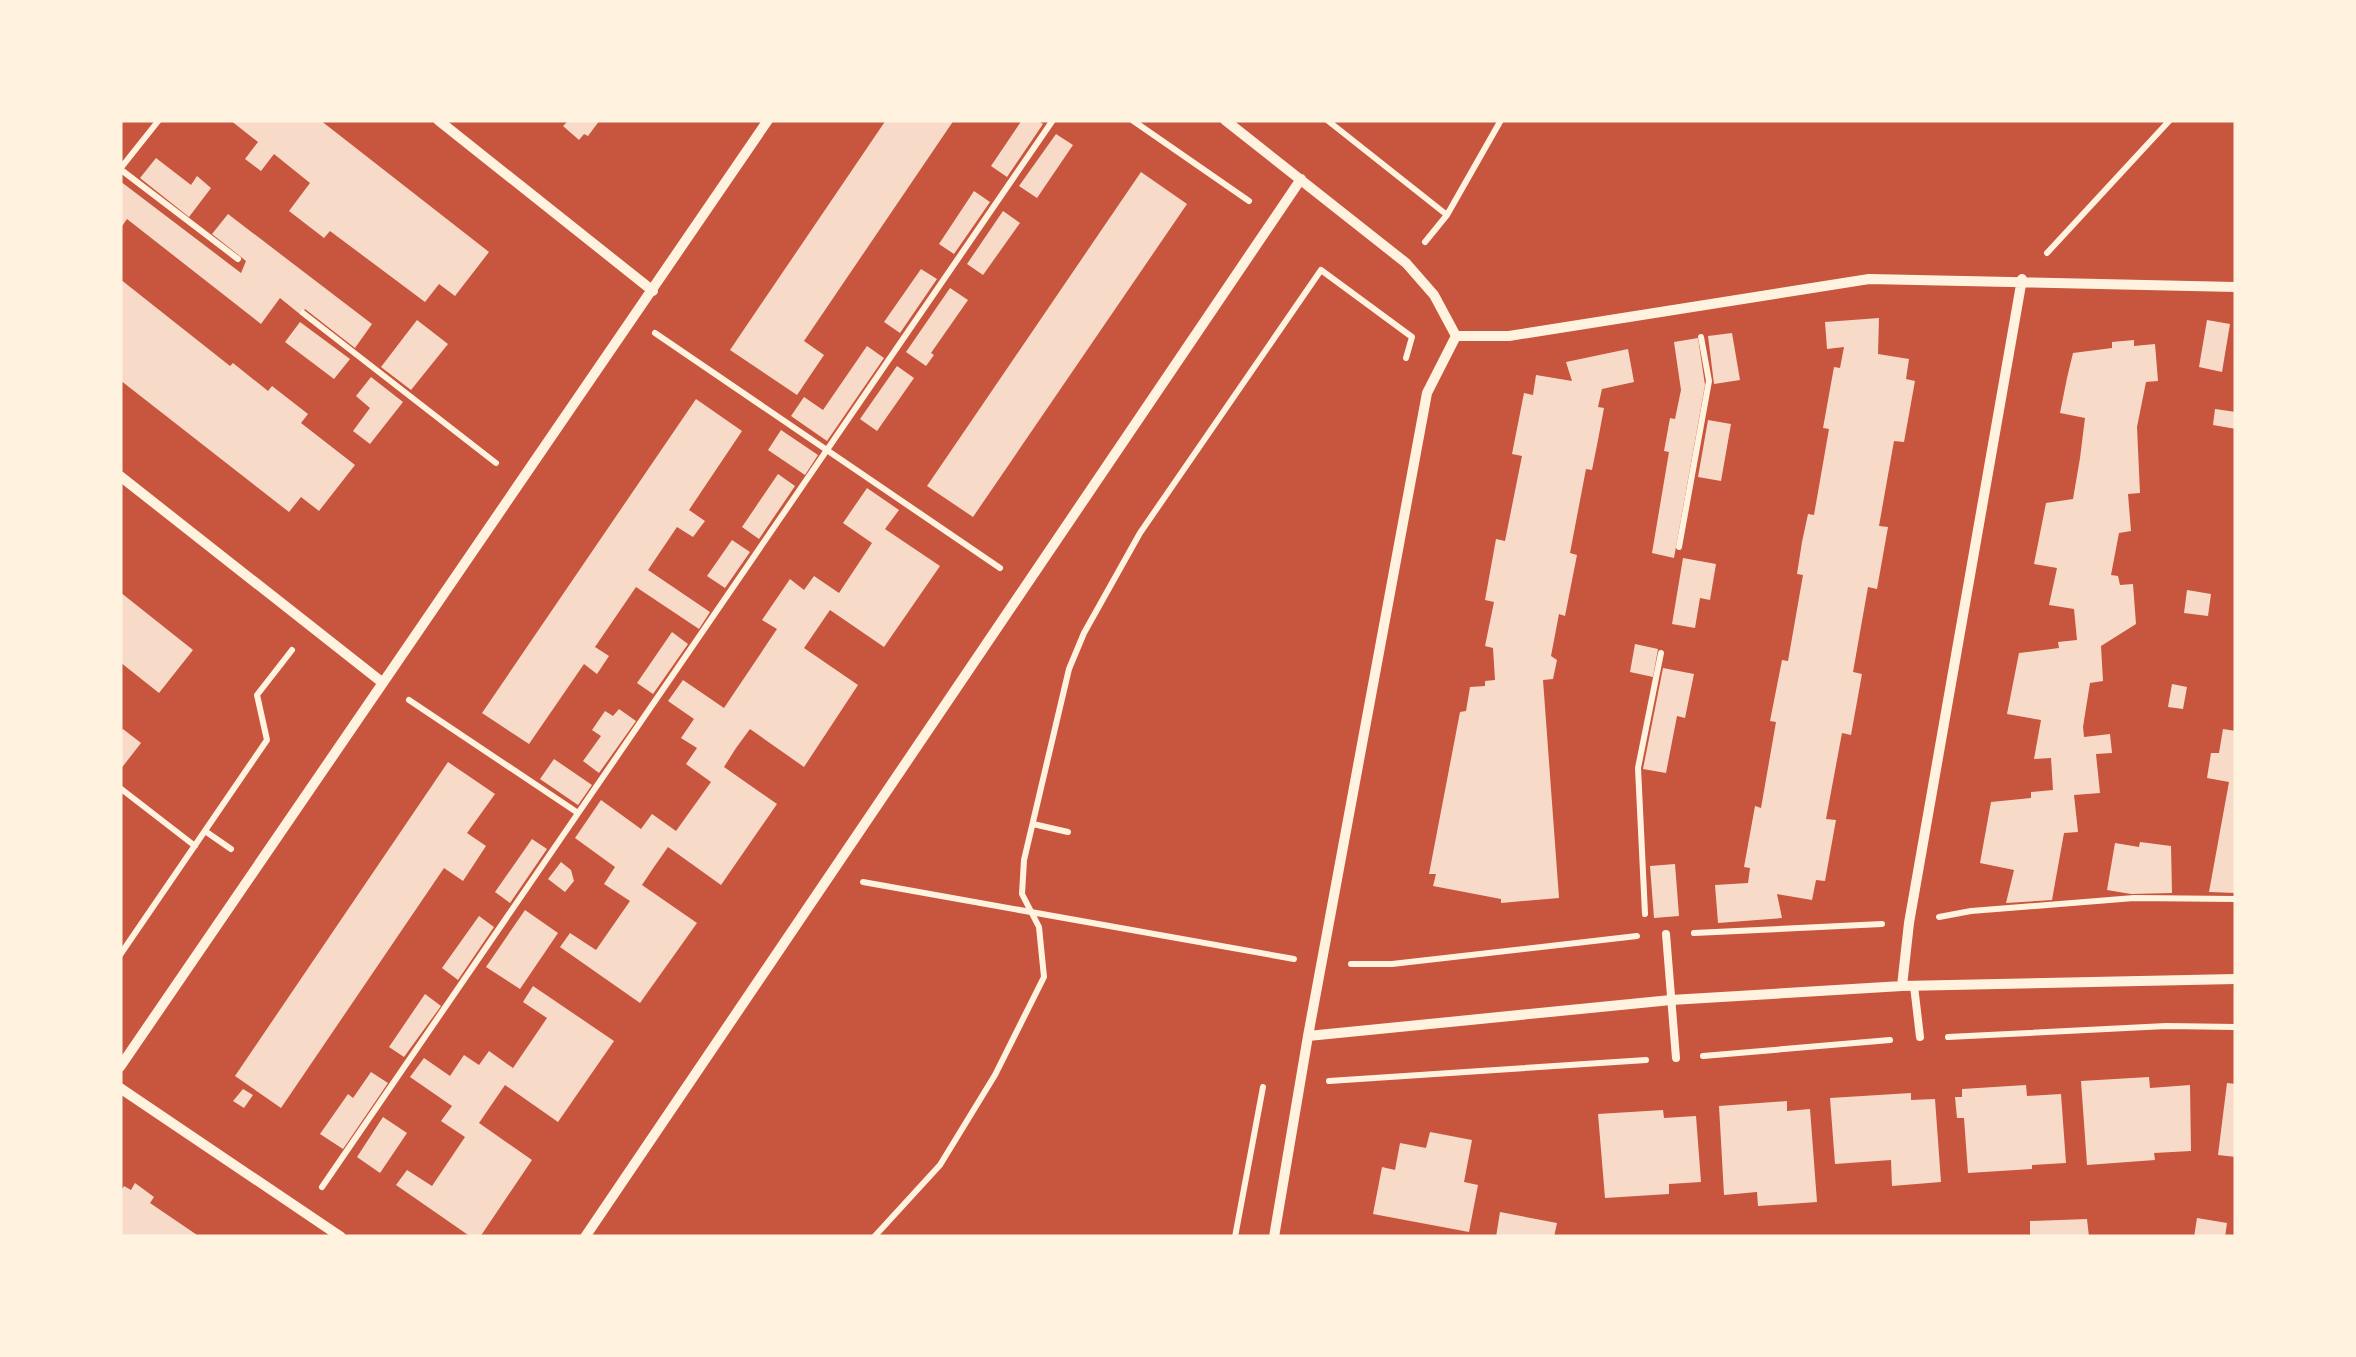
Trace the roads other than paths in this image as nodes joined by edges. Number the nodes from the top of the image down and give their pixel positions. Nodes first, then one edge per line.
1 (438, 120) edge
2 (768, 120) edge
3 (1225, 120) edge
4 (1301, 179) junction
5 (2022, 280) junction
6 (2236, 287) edge
7 (654, 291) junction
8 (1456, 336) junction
9 (120, 476) edge
10 (383, 683) junction
11 (1666, 934) road end
12 (2236, 978) edge
13 (1908, 986) junction
14 (1671, 1000) junction
15 (1308, 1036) junction
16 (1920, 1037) road end
17 (1676, 1058) road end
18 (120, 1067) edge
19 (120, 1088) edge
20 (341, 1237) edge
21 (586, 1237) edge
22 (1274, 1237) edge

1 - 7 street
2 - 7 street
3 - 4 street
4 - 8 street
4 - 21 street
5 - 6 street
5 - 8 street
5 - 13 street
7 - 10 street
8 - 15 street
9 - 10 street
10 - 18 street
11 - 14 lane
12 - 13 street
13 - 14 street
13 - 16 lane
14 - 15 street
14 - 17 lane
15 - 22 street
19 - 20 street

